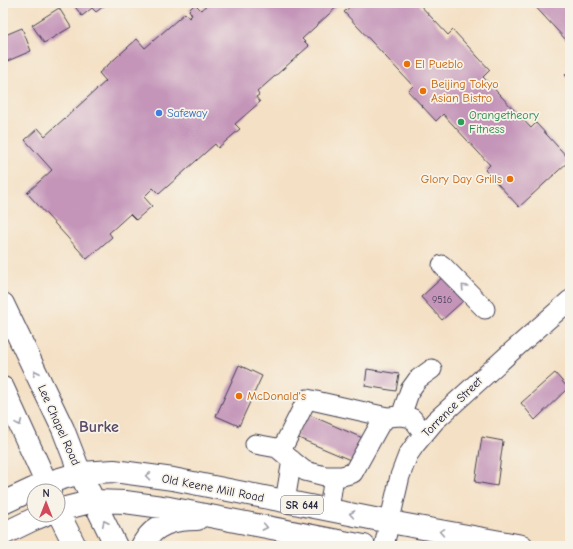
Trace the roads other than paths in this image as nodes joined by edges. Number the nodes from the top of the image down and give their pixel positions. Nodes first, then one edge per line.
1 (442, 265) dead end
2 (570, 300) edge
3 (3, 304) edge
4 (485, 309) dead end
5 (432, 369) dead end
6 (3, 388) edge
7 (394, 417) junction
8 (424, 434) junction
9 (255, 444) dead end
10 (286, 455) junction
11 (80, 473) junction
12 (334, 476) junction
13 (46, 483) edge
14 (57, 483) edge
15 (26, 495) edge
16 (94, 501) junction
17 (285, 501) junction
18 (3, 503) edge
19 (66, 509) edge
20 (329, 510) junction
21 (227, 519) junction
22 (390, 522) junction
23 (26, 523) edge
24 (64, 523) edge
25 (3, 534) edge
26 (75, 546) edge
27 (116, 546) edge
28 (142, 546) edge
29 (364, 546) edge
30 (384, 546) edge
31 (522, 546) edge

4 -> 1 street
2 - 8 street, Torrence Street
11 -> 3 main road, Lee Chapel Road
5 - 7 street
6 -> 13 main road
7 - 8 street
7 - 10 street
7 - 12 street
8 - 22 street, Torrence Street
9 - 10 street
10 - 12 street
10 - 17 street
11 - 14 main road, Old Keene Mill Road / SR 644
11 - 16 main road, Lee Chapel Road
17 -> 11 main road, Old Keene Mill Road / SR 644
12 - 20 street
15 - 18 main road, Old Keene Mill Road / SR 644
16 - 19 main road, SR 644
16 - 21 main road, SR 644
27 -> 16 main road, Lee Chapel Road
17 - 20 main road, Old Keene Mill Road / SR 644
22 -> 20 main road, Old Keene Mill Road / SR 644
21 - 28 main road
21 -> 29 main road, SR 644
22 - 30 street, Torrence Street
31 -> 22 main road, Old Keene Mill Road / SR 644
23 - 25 main road
24 - 26 main road

